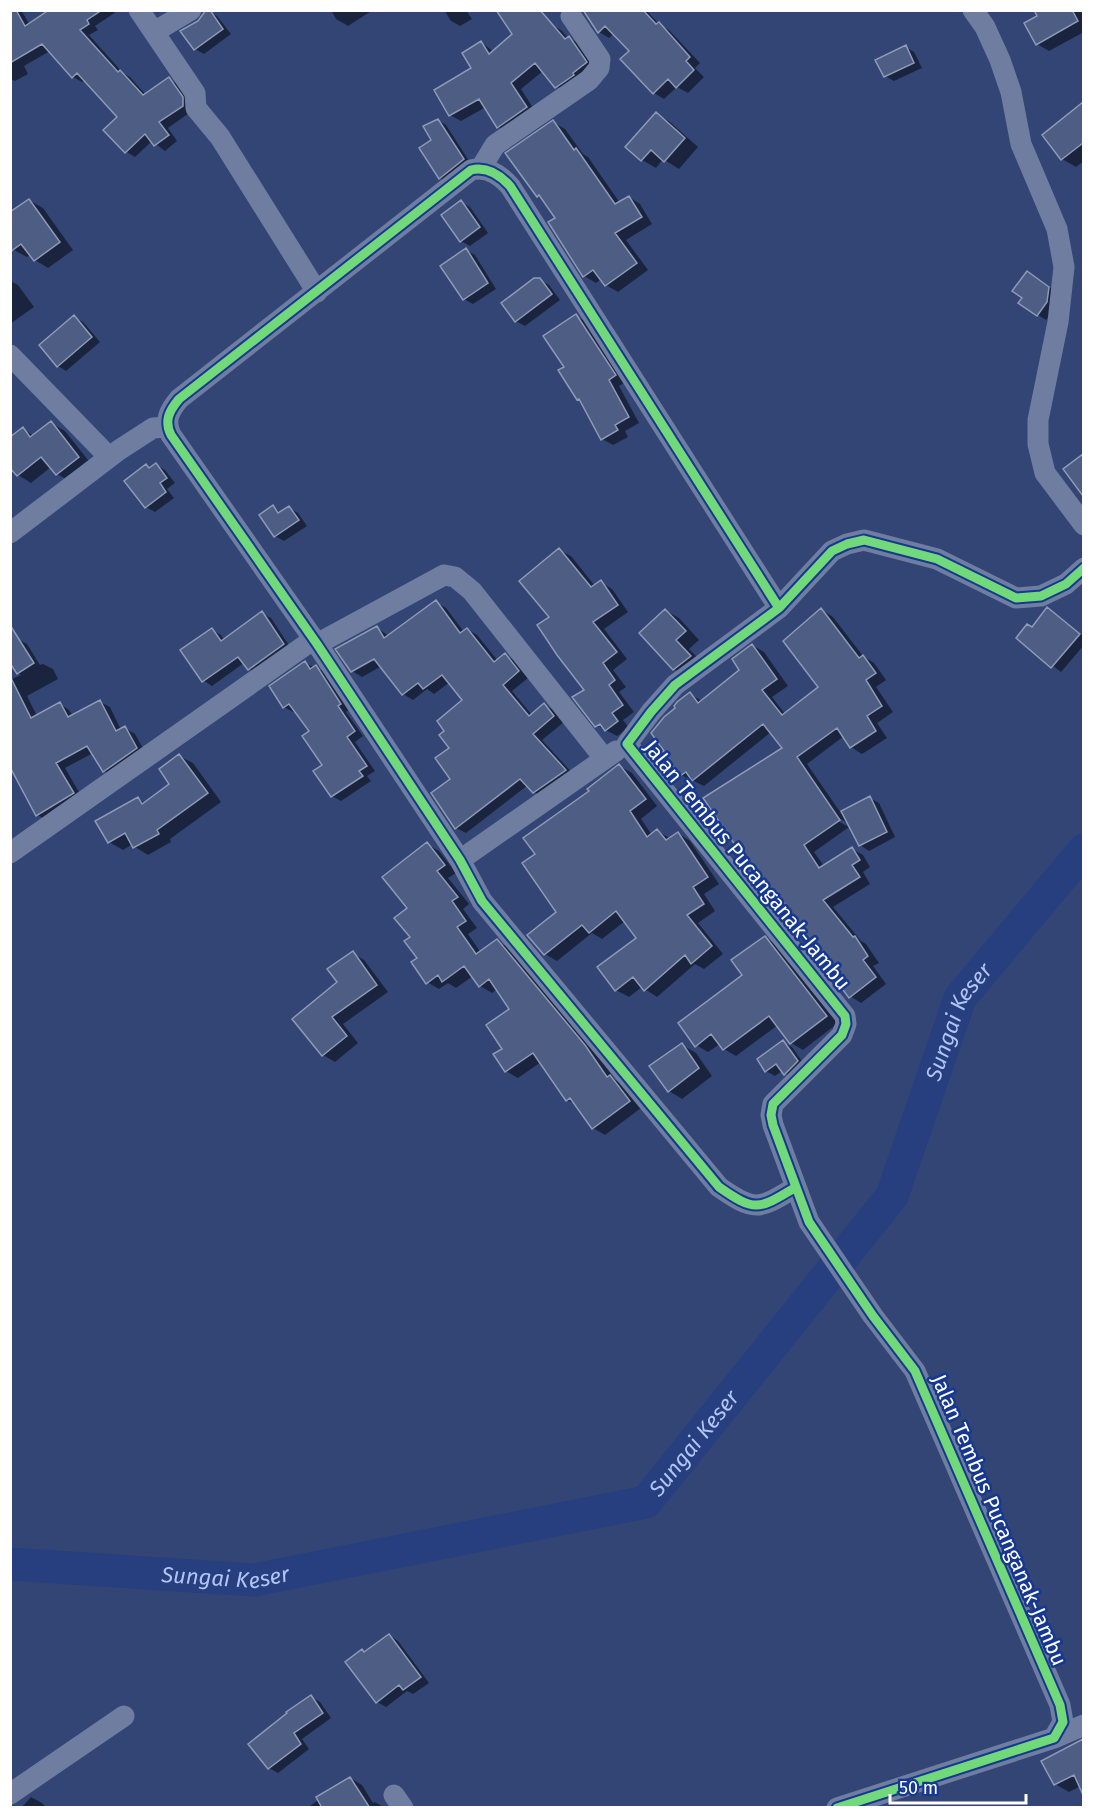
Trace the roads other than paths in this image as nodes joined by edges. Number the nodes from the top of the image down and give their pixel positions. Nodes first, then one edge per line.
1 (139, 10) edge
2 (191, 10) edge
3 (973, 10) edge
4 (571, 16) dead end
5 (154, 32) junction
6 (481, 168) junction
7 (317, 292) junction
8 (10, 355) edge
9 (167, 427) junction
10 (109, 457) junction
11 (1083, 525) edge
12 (10, 533) edge
13 (1083, 568) edge
14 (778, 608) junction
15 (315, 641) junction
16 (627, 744) junction
17 (604, 758) junction
18 (10, 853) edge
19 (460, 860) junction
20 (796, 1187) junction
21 (124, 1716) dead end
22 (1083, 1725) edge
23 (1054, 1738) junction
24 (10, 1794) edge
25 (837, 1808) edge

1 - 5 street
2 - 5 street
3 - 11 street
4 - 6 street
5 - 7 street
6 - 7 street
6 - 14 street
7 - 9 street
8 - 10 street
9 - 10 street
9 - 15 street
10 - 12 street
13 - 14 street, Jalan Tembus Pucanganak-Jambu
14 - 16 street, Jalan Tembus Pucanganak-Jambu
15 - 17 street
15 - 18 street
15 - 19 street
16 - 17 street
16 - 20 street, Jalan Tembus Pucanganak-Jambu
17 - 19 street
19 - 20 street
20 - 23 street, Jalan Tembus Pucanganak-Jambu
21 - 24 street
22 - 23 street
23 - 25 street

